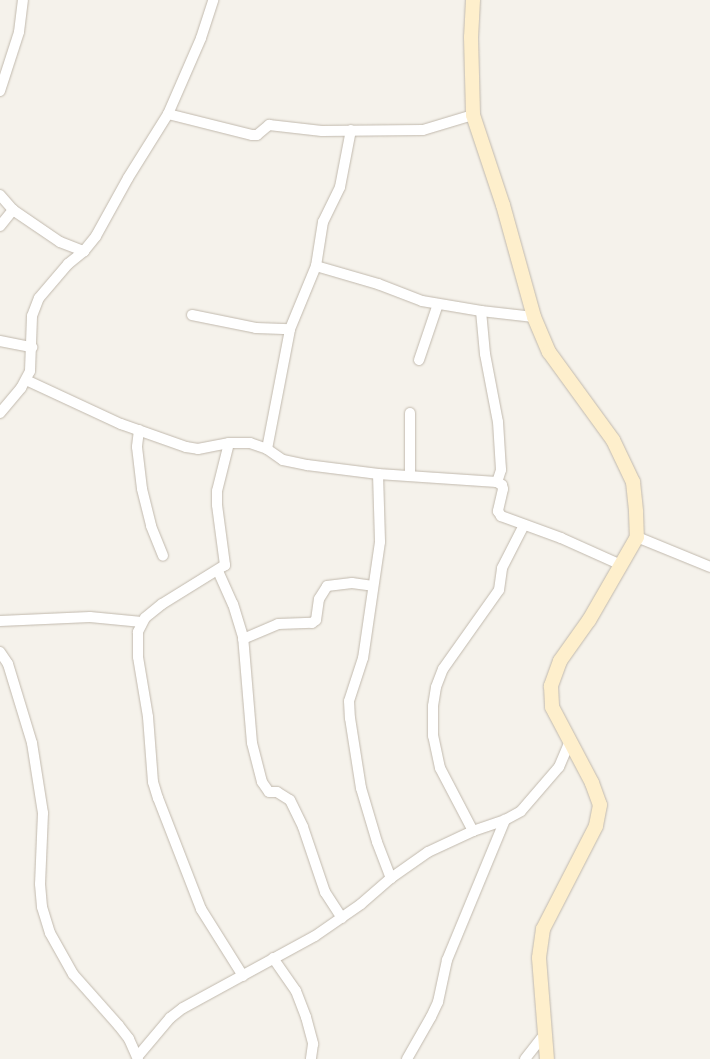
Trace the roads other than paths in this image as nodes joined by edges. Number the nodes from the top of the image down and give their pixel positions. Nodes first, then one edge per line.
1 (23, 0) edge
2 (213, 0) edge
3 (473, 0) edge
4 (0, 91) edge
5 (168, 114) junction
6 (473, 115) junction
7 (351, 130) junction
8 (0, 195) edge
9 (13, 210) junction
10 (0, 226) edge
11 (84, 251) junction
12 (316, 266) junction
13 (438, 304) junction
14 (481, 311) junction
15 (192, 315) dead end
16 (534, 317) junction
17 (290, 329) junction
18 (0, 341) edge
19 (32, 347) junction
20 (419, 360) dead end
21 (26, 380) junction
22 (0, 413) edge
23 (410, 413) dead end
24 (139, 430) junction
25 (229, 443) junction
26 (267, 449) junction
27 (378, 474) junction
28 (410, 476) junction
29 (496, 482) junction
30 (524, 525) junction
31 (637, 537) junction
32 (163, 556) dead end
33 (621, 565) junction
34 (710, 567) edge
35 (218, 571) junction
36 (372, 586) junction
37 (0, 621) edge
38 (142, 622) junction
39 (243, 639) junction
40 (0, 652) edge
41 (569, 743) junction
42 (505, 820) junction
43 (473, 831) junction
44 (391, 878) junction
45 (342, 918) junction
46 (273, 958) junction
47 (243, 976) junction
48 (546, 1032) junction
49 (138, 1058) edge
50 (311, 1059) edge
51 (406, 1059) edge
52 (525, 1059) edge
53 (547, 1059) edge

1 - 4 street
2 - 5 street
3 - 6 main road
5 - 7 street
5 - 11 street
6 - 7 street
6 - 16 main road
7 - 12 street
8 - 9 street
9 - 10 street
9 - 11 street
11 - 19 street
12 - 13 street
12 - 17 street
13 - 14 street
13 - 20 street
14 - 16 street
14 - 29 street
15 - 17 street
16 - 31 main road
17 - 26 street
18 - 19 street
19 - 21 street
21 - 22 street
21 - 24 street
23 - 28 street
24 - 25 street
24 - 32 street
25 - 26 street
25 - 35 street
26 - 27 street
27 - 28 street
27 - 36 street
28 - 29 street
29 - 30 street
30 - 33 street
30 - 43 street
31 - 33 main road
31 - 34 street
33 - 41 main road
35 - 38 street
35 - 39 street
36 - 39 street
36 - 44 street
37 - 38 street
38 - 47 street
39 - 45 street
40 - 49 street
41 - 42 street
41 - 48 main road
42 - 43 street
42 - 51 street
43 - 44 street
44 - 45 street
45 - 46 street
46 - 47 street
46 - 50 street
47 - 49 street
48 - 52 street
48 - 53 main road

